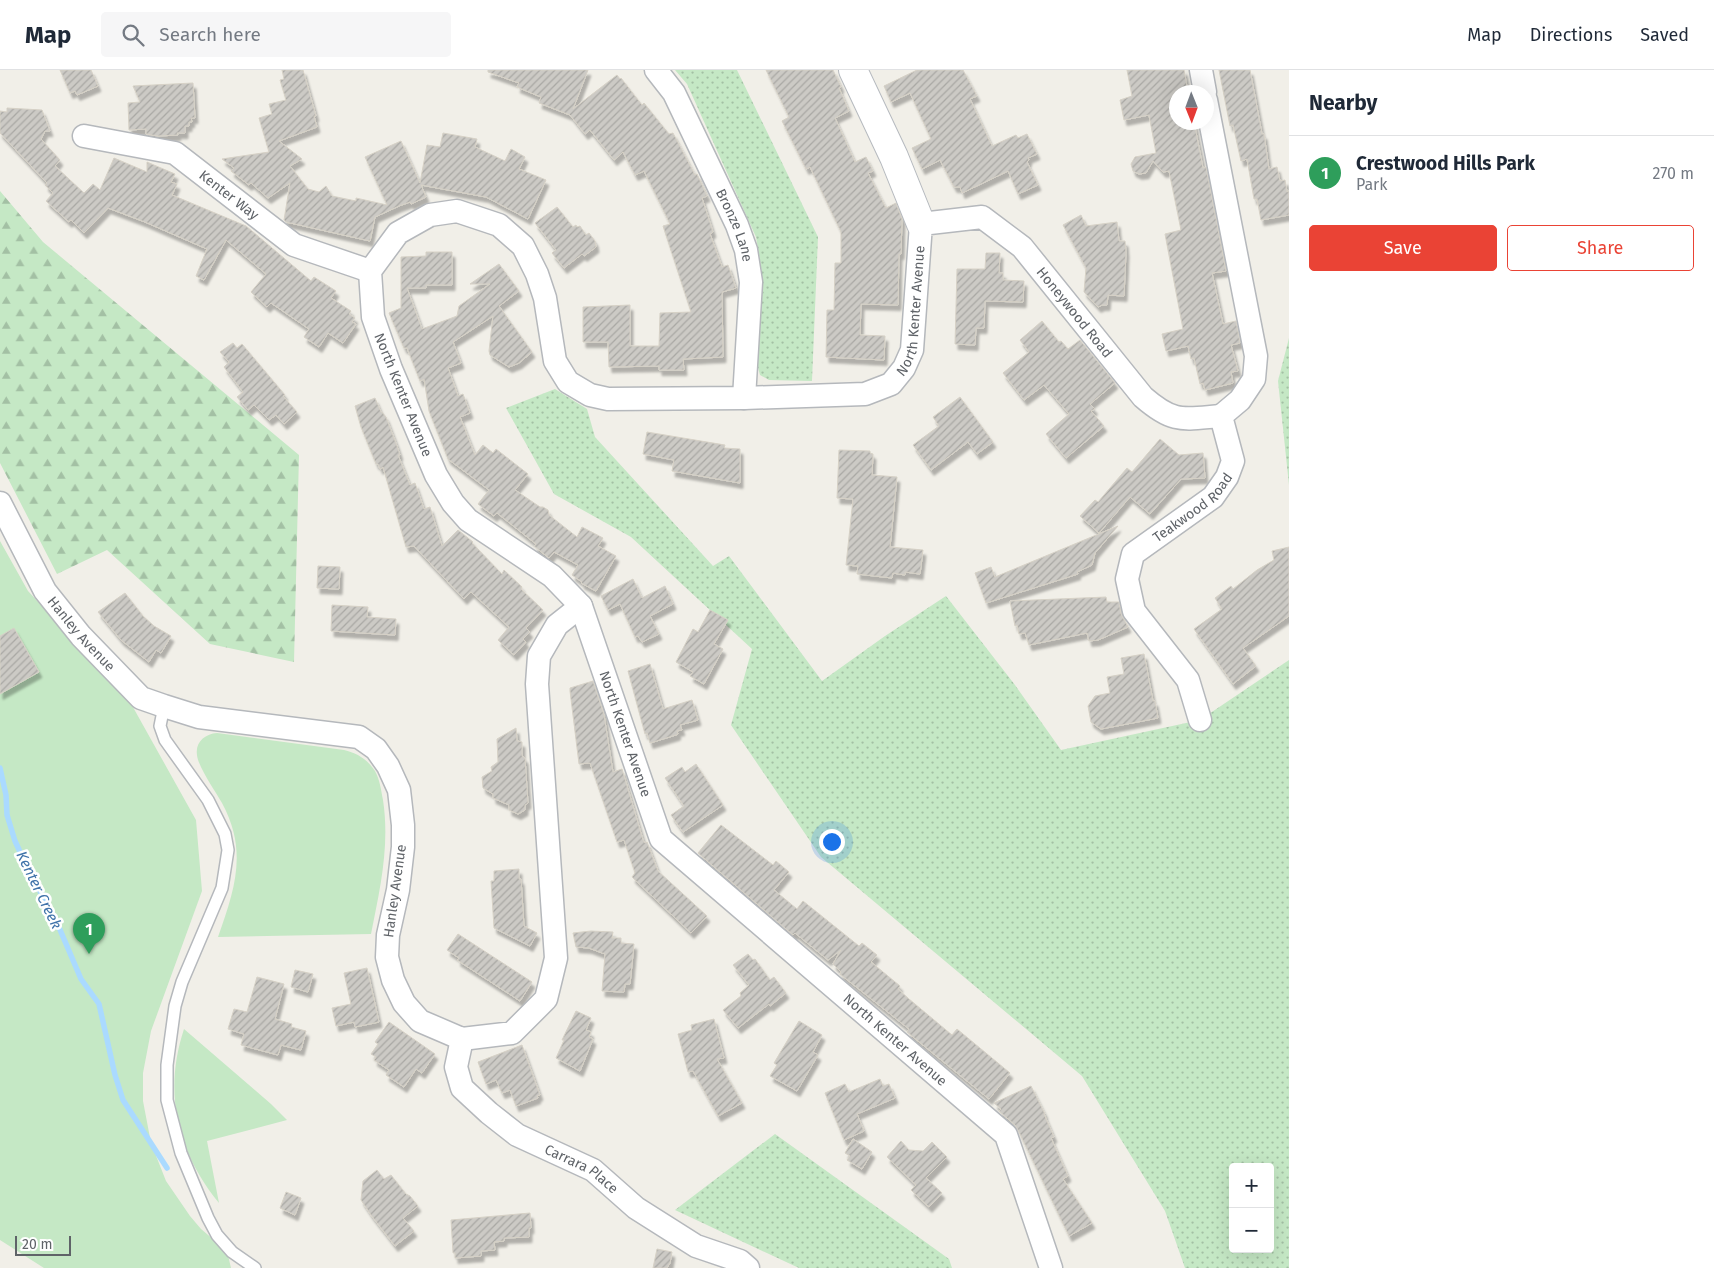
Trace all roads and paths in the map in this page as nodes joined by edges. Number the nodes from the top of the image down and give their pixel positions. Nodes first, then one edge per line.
1 (656, 70) edge
2 (853, 70) edge
3 (1201, 70) edge
4 (1204, 85) edge
5 (1212, 130) edge
6 (84, 136) dead end
7 (921, 224) junction
8 (370, 271) junction
9 (744, 398) junction
10 (1221, 416) junction
11 (0, 503) edge
12 (581, 606) junction
13 (164, 706) junction
14 (1200, 720) dead end
15 (462, 1039) junction
16 (255, 1268) edge
17 (748, 1268) edge
18 (1051, 1268) edge

1 - 9 street, Bronze Lane
2 - 7 street, North Kenter Avenue
3 - 4 street
5 - 10 street
6 - 8 street, Kenter Way
7 - 9 street, North Kenter Avenue
7 - 10 street, Honeywood Road
8 - 9 street, North Kenter Avenue
8 - 12 street, North Kenter Avenue
10 - 14 street, Teakwood Road
11 - 13 street, Hanley Avenue
12 - 15 street
12 - 18 street, North Kenter Avenue
13 - 15 street, Hanley Avenue
13 - 16 lane
15 - 17 street, Carrara Place

